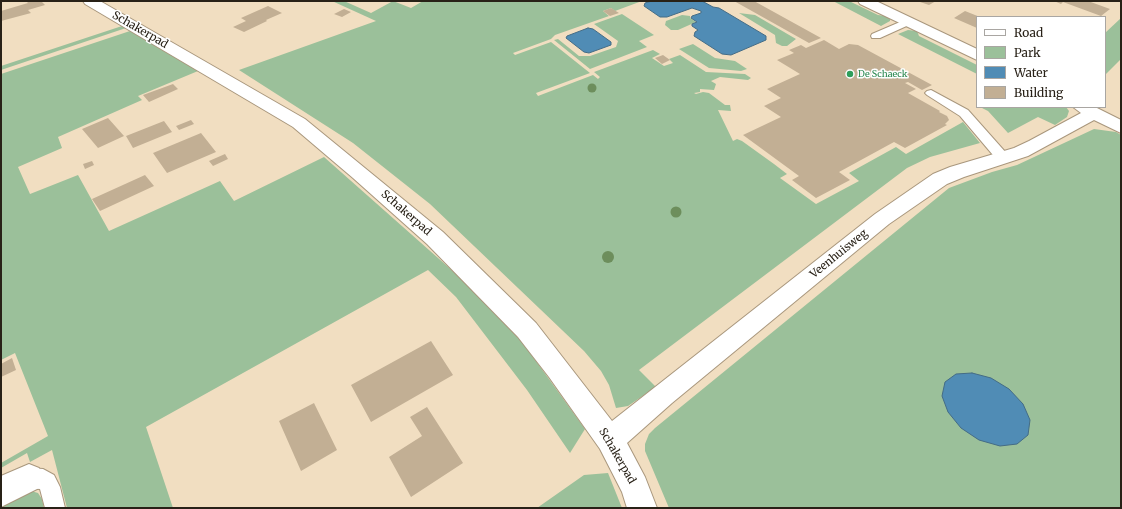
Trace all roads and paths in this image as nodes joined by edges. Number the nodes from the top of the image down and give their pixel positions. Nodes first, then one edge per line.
1 (90, 1) edge
2 (865, 1) edge
3 (908, 22) junction
4 (876, 36) dead end
5 (976, 56) edge
6 (931, 93) dead end
7 (1088, 110) edge
8 (1121, 127) edge
9 (1003, 158) junction
10 (610, 440) junction
11 (29, 478) joint
12 (1, 492) edge
13 (55, 508) edge
14 (642, 508) edge

1 - 10 street, Schakerpad
2 - 3 street
3 - 4 lane
3 - 5 street
6 - 9 lane
7 - 8 street, Veenhuisweg
7 - 9 street, Veenhuisweg
9 - 10 street, Veenhuisweg
10 - 14 street, Schakerpad
11 - 12 street
11 - 13 lane

